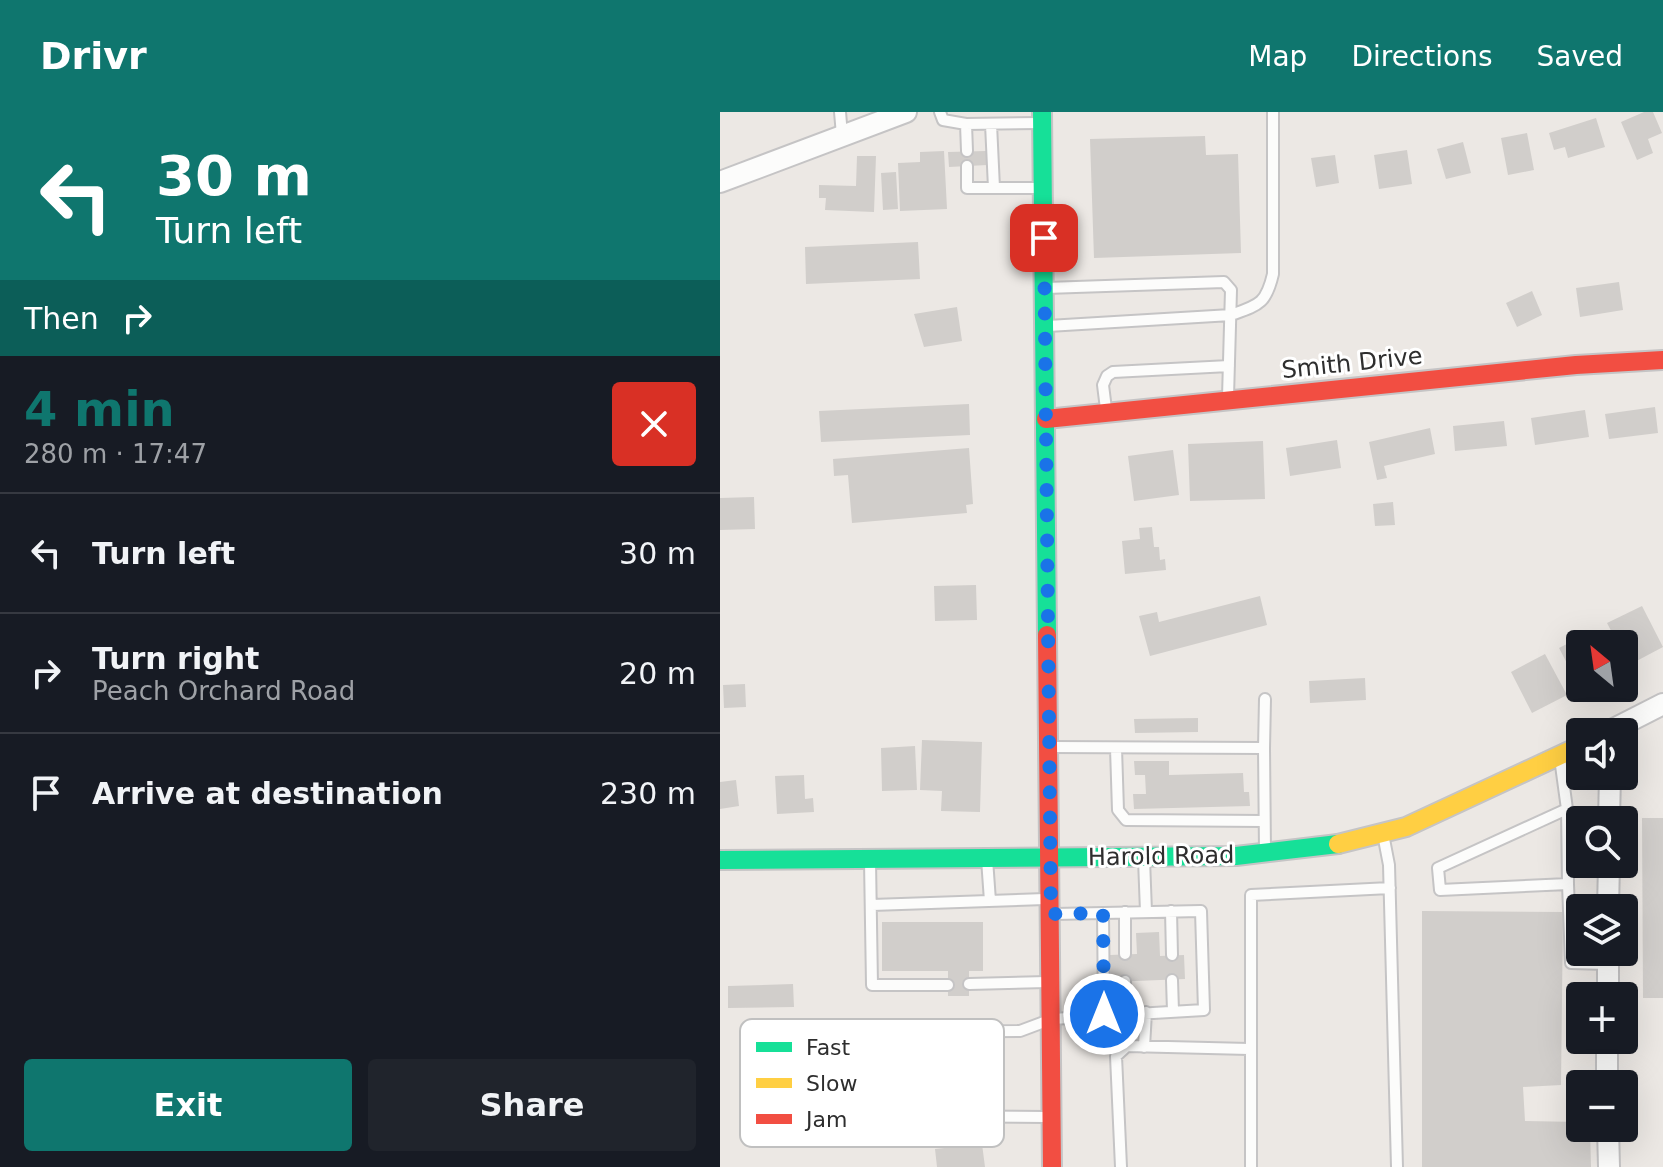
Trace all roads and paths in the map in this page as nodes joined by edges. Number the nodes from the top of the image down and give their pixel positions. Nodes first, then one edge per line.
1 (840, 112) edge
2 (906, 112) edge
3 (940, 112) edge
4 (1273, 112) edge
5 (1042, 117) edge
6 (966, 124) junction
7 (991, 124) junction
8 (842, 135) junction
9 (967, 151) dead end
10 (967, 166) dead end
11 (720, 182) edge
12 (994, 188) junction
13 (1043, 188) junction
14 (1044, 288) junction
15 (1231, 315) junction
16 (1045, 327) junction
17 (1663, 360) edge
18 (1229, 366) junction
19 (1228, 400) junction
20 (1106, 413) junction
21 (1046, 419) junction
22 (1265, 699) dead end
23 (1663, 704) edge
24 (1636, 718) edge
25 (1049, 747) junction
26 (1116, 748) junction
27 (1264, 748) junction
28 (1566, 752) edge
29 (1560, 755) junction
30 (1567, 806) edge
31 (1566, 809) edge
32 (1264, 821) junction
33 (1383, 834) junction
34 (1265, 853) junction
35 (1143, 857) junction
36 (986, 858) junction
37 (1050, 858) junction
38 (870, 859) junction
39 (720, 860) edge
40 (1568, 878) edge
41 (1568, 884) junction
42 (1390, 888) junction
43 (1568, 894) edge
44 (990, 901) junction
45 (872, 905) junction
46 (1051, 906) junction
47 (1171, 911) junction
48 (1125, 912) junction
49 (1146, 912) junction
50 (1103, 913) junction
51 (1125, 954) dead end
52 (1172, 955) dead end
53 (1172, 980) dead end
54 (1125, 981) dead end
55 (1051, 982) junction
56 (969, 984) dead end
57 (948, 985) dead end
58 (1173, 1011) junction
59 (1146, 1012) junction
60 (1126, 1013) junction
61 (1104, 1014) junction
62 (1052, 1019) junction
63 (1004, 1031) edge
64 (1144, 1047) junction
65 (1249, 1049) junction
66 (1004, 1117) edge
67 (1052, 1117) junction
68 (1608, 1142) edge
69 (1052, 1167) edge
70 (1121, 1167) edge
71 (1251, 1167) edge
72 (1397, 1167) edge
73 (1609, 1167) edge

1 - 8 lane
2 - 8 street
3 - 6 lane
4 - 15 lane
5 - 7 lane
5 - 13 street
6 - 7 lane
6 - 9 lane
7 - 12 lane
8 - 11 street
10 - 12 lane
12 - 13 lane
13 - 14 street
14 - 15 lane
14 - 16 street
15 - 16 lane
15 - 18 lane
16 - 21 street
17 - 19 street, Smith Drive
18 - 19 lane
18 - 20 lane
19 - 20 street, Smith Drive
20 - 21 street, Smith Drive
21 - 25 street
22 - 27 lane
23 - 24 street
25 - 26 lane
25 - 37 street
26 - 27 lane
26 - 32 lane
27 - 32 lane
28 - 29 street, Harold Road
29 - 30 lane
29 - 33 street, Harold Road
31 - 41 lane
32 - 34 lane
33 - 34 street, Harold Road
33 - 42 lane
34 - 35 street, Harold Road
35 - 37 street, Harold Road
35 - 49 lane
36 - 37 street, Harold Road
36 - 38 street, Harold Road
36 - 44 lane
37 - 46 street
38 - 39 street, Harold Road
38 - 45 lane
40 - 41 lane
41 - 43 lane
42 - 65 lane
42 - 72 lane
44 - 45 lane
44 - 46 lane
45 - 57 lane
46 - 50 lane
46 - 55 street
47 - 49 lane
47 - 52 lane
47 - 58 lane
48 - 49 lane
48 - 50 lane
48 - 51 lane
50 - 61 lane
53 - 58 lane
54 - 60 lane
55 - 56 lane
55 - 62 street
58 - 59 lane
59 - 60 lane
59 - 64 lane
60 - 61 lane
61 - 62 lane
62 - 63 lane
62 - 67 street
64 - 65 lane
64 - 70 lane
65 - 71 lane
66 - 67 lane
67 - 69 street
68 - 73 street

